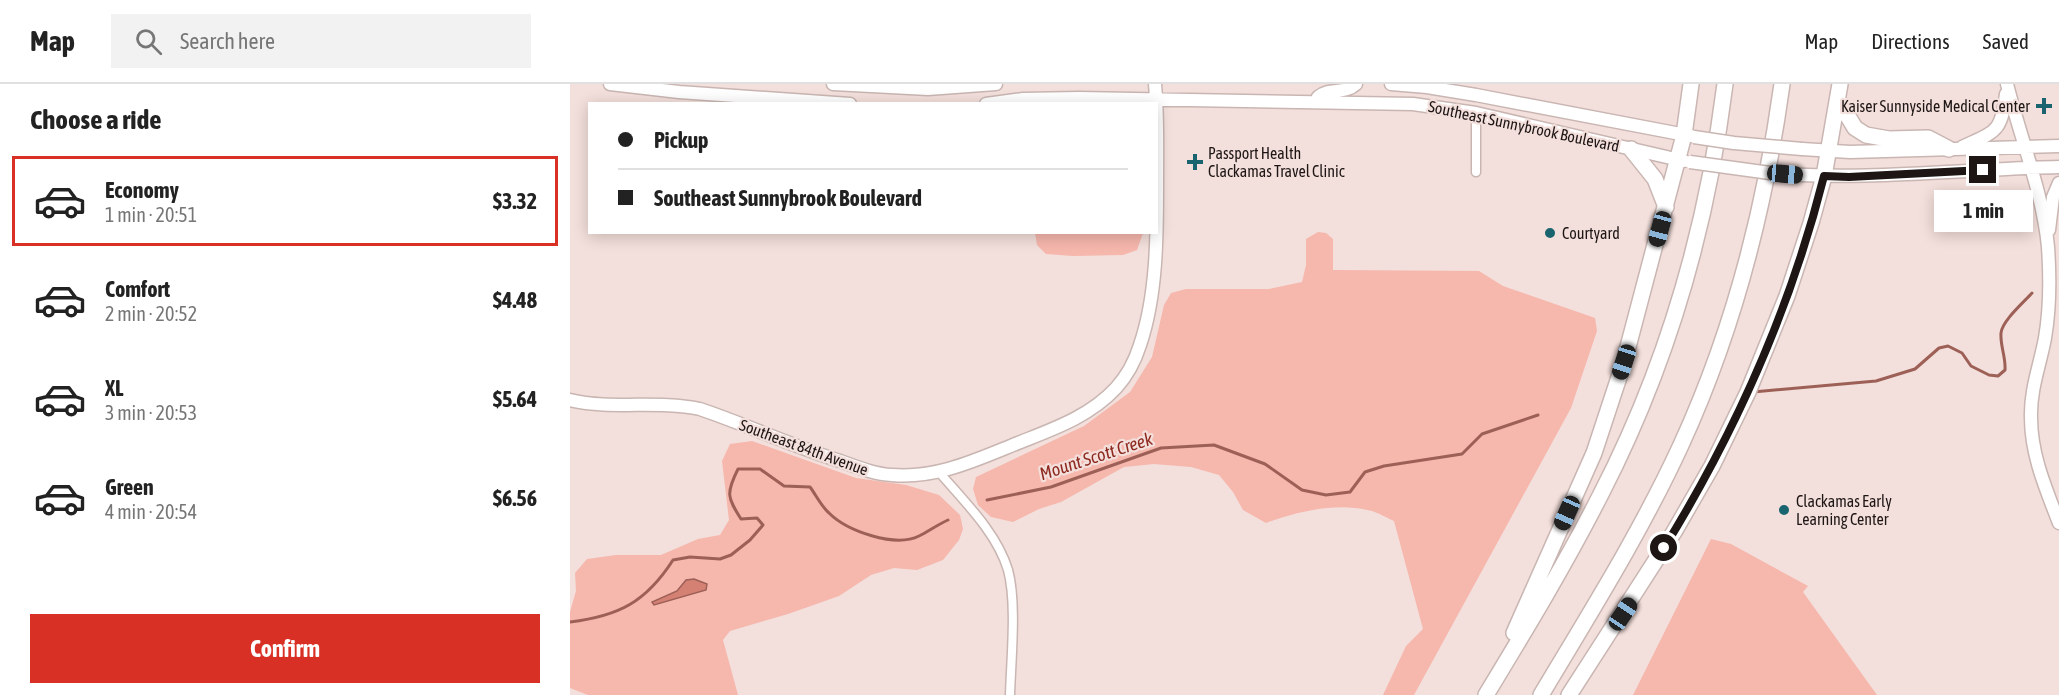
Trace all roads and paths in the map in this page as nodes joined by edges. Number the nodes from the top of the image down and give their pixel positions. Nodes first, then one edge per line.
1 (610, 84) edge
2 (833, 84) edge
3 (996, 84) edge
4 (1155, 84) edge
5 (1356, 84) edge
6 (1391, 84) edge
7 (1691, 84) edge
8 (1718, 84) edge
9 (1725, 84) edge
10 (1782, 84) edge
11 (1840, 84) edge
12 (2007, 85) edge
13 (1476, 89) edge
14 (1156, 99) junction
15 (1838, 100) junction
16 (1318, 101) junction
17 (822, 102) edge
18 (1009, 102) edge
19 (1156, 102) edge
20 (1476, 114) junction
21 (1719, 130) junction
22 (1689, 136) junction
23 (2059, 146) edge
24 (2024, 147) junction
25 (1631, 148) junction
26 (1954, 149) junction
27 (1829, 151) junction
28 (1684, 161) junction
29 (2059, 167) edge
30 (2030, 168) junction
31 (1476, 172) dead end
32 (1824, 176) junction
33 (2059, 183) edge
34 (1666, 207) junction
35 (1156, 234) edge
36 (2048, 246) junction
37 (570, 400) edge
38 (939, 472) junction
39 (2059, 523) edge
40 (1010, 695) edge
41 (1486, 695) edge
42 (1541, 695) edge
43 (1569, 695) edge

1 - 17 main road
2 - 3 main road
4 - 14 main road, Southeast 84th Avenue
5 - 16 main road
6 - 13 main road, Southeast Sunnybrook Boulevard
7 - 22 highway
8 - 21 highway
9 - 21 highway
10 - 42 highway
11 - 15 highway
12 - 24 main road
12 - 26 main road
13 - 20 main road
13 - 22 main road, Southeast Sunnybrook Boulevard
14 - 16 main road, Southeast Sunnybrook Boulevard
14 - 18 main road, Southeast Sunnybrook Boulevard
14 - 19 main road, Southeast 84th Avenue
15 - 26 highway
15 - 27 highway
16 - 20 main road, Southeast Sunnybrook Boulevard
20 - 25 main road, Southeast Sunnybrook Boulevard
20 - 31 street
21 - 41 highway
22 - 27 main road, Southeast Sunnybrook Boulevard, bridge
22 - 28 highway
23 - 24 main road, Southeast Sunnybrook Boulevard
24 - 26 main road, Southeast Sunnybrook Boulevard
24 - 30 main road
25 - 28 main road, Southeast Sunnybrook Boulevard
25 - 34 highway
26 - 27 main road, Southeast Sunnybrook Boulevard
27 - 32 highway
28 - 32 main road, Southeast Sunnybrook Boulevard, bridge
28 - 34 highway
29 - 30 main road, Southeast Sunnybrook Boulevard
30 - 32 main road, Southeast Sunnybrook Boulevard
30 - 36 main road
32 - 43 highway
33 - 36 main road
34 - 41 highway
35 - 38 main road, Southeast 84th Avenue
36 - 39 main road
37 - 38 main road, Southeast 84th Avenue
38 - 40 street

